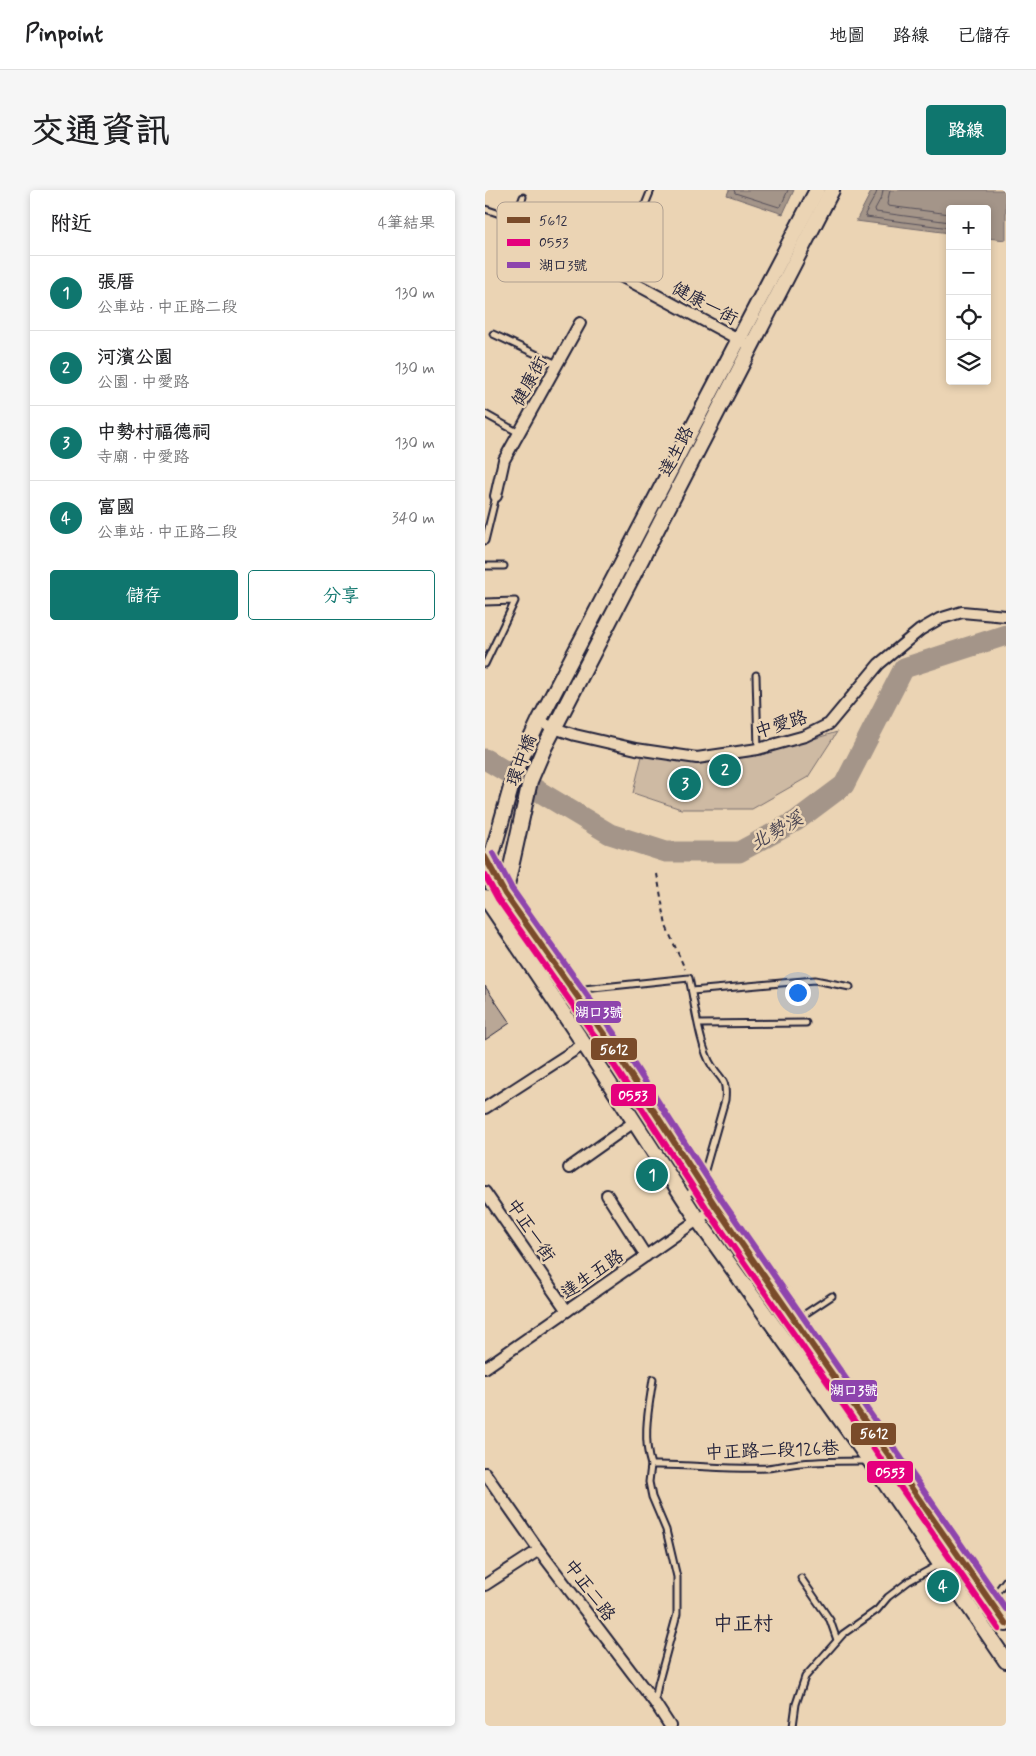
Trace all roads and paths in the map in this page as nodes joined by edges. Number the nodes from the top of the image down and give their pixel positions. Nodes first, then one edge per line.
1 (651, 190) edge
2 (817, 190) edge
3 (832, 190) edge
4 (523, 198) dead end
5 (521, 202) edge
6 (646, 202) edge
7 (485, 209) edge
8 (814, 211) junction
9 (497, 213) edge
10 (632, 282) edge
11 (581, 323) dead end
12 (493, 334) dead end
13 (745, 343) junction
14 (557, 364) junction
15 (485, 414) edge
16 (519, 433) junction
17 (497, 496) joint
18 (646, 516) junction
19 (660, 524) junction
20 (485, 541) edge
21 (485, 566) edge
22 (503, 566) dead end
23 (485, 602) edge
24 (1006, 616) edge
25 (485, 664) edge
26 (756, 676) dead end
27 (539, 721) junction
28 (554, 728) junction
29 (758, 749) junction
30 (490, 846) edge
31 (486, 861) edge
32 (513, 863) junction
33 (657, 874) dead end
34 (485, 879) edge
35 (505, 894) junction
36 (485, 897) edge
37 (689, 978) junction
38 (850, 987) dead end
39 (573, 990) junction
40 (692, 991) junction
41 (806, 1022) dead end
42 (699, 1024) junction
43 (584, 1044) junction
44 (485, 1108) edge
45 (634, 1122) junction
46 (569, 1168) dead end
47 (701, 1184) junction
48 (485, 1192) edge
49 (607, 1195) dead end
50 (683, 1197) junction
51 (716, 1207) junction
52 (698, 1220) junction
53 (646, 1256) junction
54 (832, 1296) dead end
55 (567, 1311) junction
56 (795, 1320) junction
57 (485, 1368) edge
58 (653, 1380) dead end
59 (870, 1461) junction
60 (651, 1465) junction
61 (485, 1473) edge
62 (539, 1550) junction
63 (940, 1564) junction
64 (801, 1578) dead end
65 (1006, 1580) edge
66 (485, 1586) edge
67 (989, 1600) junction
68 (977, 1618) junction
69 (1006, 1624) edge
70 (837, 1640) junction
71 (1006, 1661) edge
72 (655, 1703) junction
73 (670, 1726) edge
74 (793, 1726) edge

1 - 6 lane
2 - 8 main road, 達生路
3 - 8 main road, 達生路
4 - 5 lane
7 - 9 lane
8 - 13 main road, 達生路
10 - 13 street, 健康一街
11 - 14 street, 健康街
12 - 14 lane
13 - 18 main road, 達生路
13 - 19 main road, 達生路
14 - 16 street, 健康街
15 - 16 lane
16 - 17 street, 健康街
17 - 20 lane, 健康街
18 - 19 street
18 - 27 main road, 達生路
19 - 28 main road, 達生路
21 - 22 lane
23 - 25 lane
24 - 29 street, 中愛路
26 - 29 lane
27 - 28 street, 中愛路
27 - 30 main road, 環中橋
28 - 29 street, 中愛路
28 - 32 main road, 環中橋
30 - 31 main road
31 - 32 street
31 - 34 main road
31 - 35 street
32 - 35 main road
33 - 37 path
35 - 39 main road
36 - 43 main road
37 - 39 lane
37 - 40 lane
38 - 40 lane
39 - 47 main road
40 - 42 lane
41 - 42 lane
42 - 47 lane
43 - 44 street
43 - 45 main road
45 - 46 street
45 - 50 main road
47 - 50 lane
47 - 51 main road
48 - 55 street, 中正一街
49 - 53 street
50 - 52 main road
51 - 52 street, 達生五路
51 - 56 main road
52 - 53 street, 達生五路
52 - 59 main road
53 - 55 street, 達生五路
54 - 56 lane
55 - 57 street, 達生五路
56 - 67 main road
58 - 60 lane
59 - 60 lane, 中正路二段126巷
59 - 63 main road
60 - 72 lane
61 - 62 street, 中正二路
62 - 66 street
62 - 72 street, 中正二路
63 - 68 main road
63 - 70 lane
64 - 70 lane
65 - 67 lane
67 - 68 lane
67 - 69 main road
68 - 71 main road
70 - 74 lane
72 - 73 street, 中正二路

